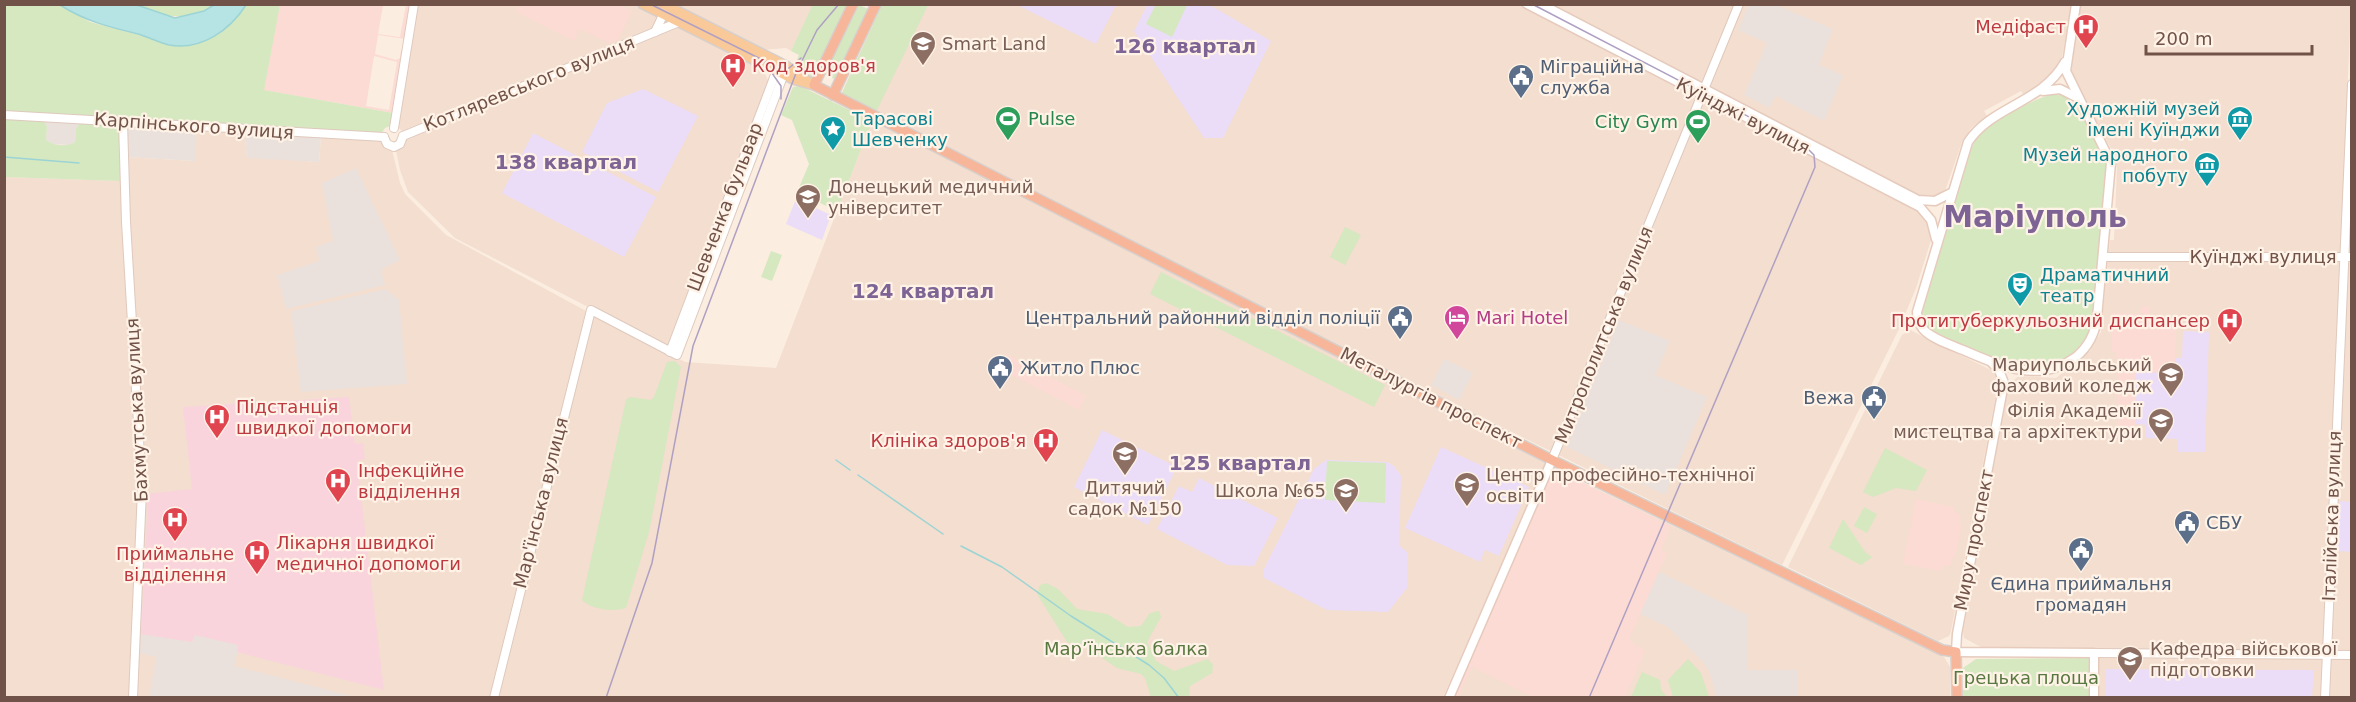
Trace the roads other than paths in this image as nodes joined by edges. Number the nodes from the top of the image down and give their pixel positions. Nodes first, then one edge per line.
1 (414, 4) edge
2 (643, 4) edge
3 (853, 4) edge
4 (1527, 4) edge
5 (1540, 4) edge
6 (1739, 4) edge
7 (2076, 4) edge
8 (872, 6) edge
9 (665, 9) edge
10 (679, 22) junction
11 (655, 32) junction
12 (2065, 62) junction
13 (782, 69) junction
14 (2352, 84) edge
15 (814, 85) junction
16 (1704, 92) junction
17 (2040, 92) junction
18 (833, 95) junction
19 (2078, 98) junction
20 (4, 115) edge
21 (123, 122) junction
22 (394, 128) junction
23 (403, 136) junction
24 (384, 137) junction
25 (1952, 193) junction
26 (1936, 245) junction
27 (2103, 257) junction
28 (2347, 257) edge
29 (591, 310) joint
30 (1992, 363) junction
31 (2023, 370) junction
32 (2004, 383) junction
33 (1552, 460) junction
34 (1956, 652) junction
35 (2094, 653) junction
36 (2326, 655) junction
37 (2352, 655) edge
38 (133, 698) edge
39 (494, 698) edge
40 (1449, 698) edge
41 (1957, 698) edge
42 (2094, 698) edge
43 (2325, 698) edge

1 - 22 street
2 - 9 main road, Металургів проспект
3 - 15 highway
4 - 16 main road, Куїнджі вулиця
5 - 16 main road, Куїнджі вулиця
6 - 16 street, Митрополитська вулиця
7 - 12 main road
8 - 18 highway
9 - 10 main road, Металургів проспект
9 - 11 street, Котляревського вулиця
9 - 13 main road, Металургів проспект
10 - 11 street, Котляревського вулиця
10 - 13 main road, Металургів проспект
11 - 23 street, Котляревського вулиця
12 - 17 main road
12 - 19 main road
13 - 15 main road, Металургів проспект
13 - 29 street, Шевченка бульвар
14 - 28 street, Італійська вулиця
15 - 18 highway, Металургів проспект
16 - 25 main road, Куїнджі вулиця
16 - 26 main road, Куїнджі вулиця
16 - 33 street, Митрополитська вулиця
17 - 19 main road
17 - 25 main road
18 - 33 highway, Металургів проспект
19 - 27 main road
20 - 21 street, Карпінського вулиця
21 - 24 street, Карпінського вулиця
21 - 38 street, Бахмутська вулиця
22 - 23 street
22 - 24 street
23 - 24 street
25 - 26 main road
26 - 30 main road
27 - 28 street, Куїнджі вулиця
27 - 31 main road
28 - 36 street, Італійська вулиця
29 - 39 street, Мар'їнська вулиця
30 - 31 main road
30 - 32 main road
31 - 32 main road
32 - 34 main road, Миру проспект
33 - 34 highway, Металургів проспект
33 - 40 main road, Митрополитська вулиця
34 - 35 main road, Металургів проспект
34 - 41 highway, Миру проспект
35 - 36 street, Металургів проспект
35 - 42 main road
36 - 37 street, Металургів проспект
36 - 43 street, Італійська вулиця

